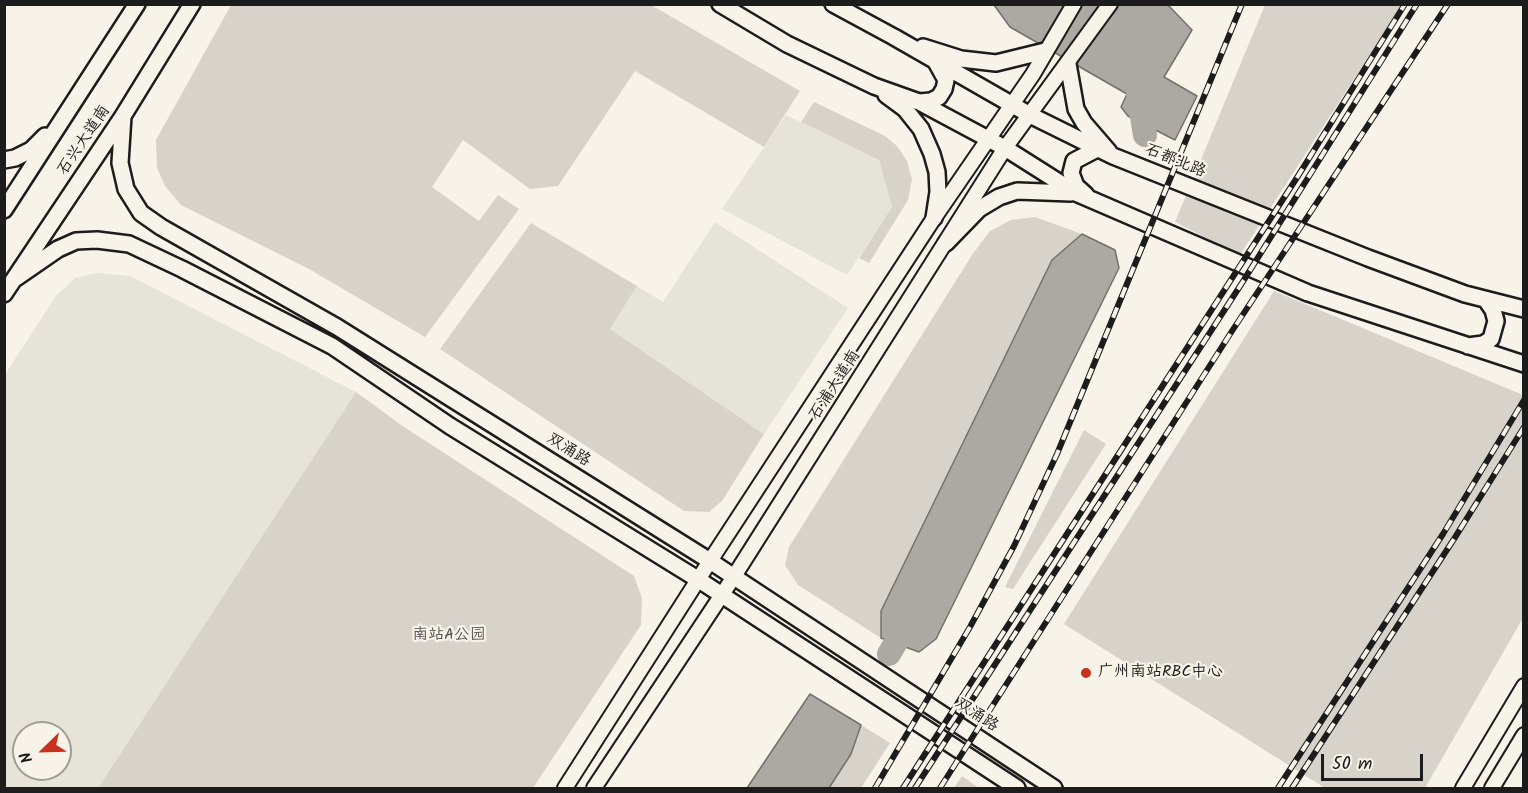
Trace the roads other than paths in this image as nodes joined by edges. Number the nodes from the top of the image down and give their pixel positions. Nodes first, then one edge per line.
1 (137, 4) edge
2 (192, 4) edge
3 (720, 4) edge
4 (833, 4) edge
5 (1074, 4) edge
6 (1110, 4) edge
7 (894, 37) junction
8 (1045, 51) junction
9 (935, 61) junction
10 (1068, 64) junction
11 (874, 86) junction
12 (919, 102) junction
13 (1012, 104) junction
14 (1030, 115) junction
15 (123, 116) junction
16 (63, 120) junction
17 (987, 138) junction
18 (1005, 148) junction
19 (1097, 149) junction
20 (1113, 156) junction
21 (4, 160) edge
22 (1076, 193) junction
23 (1092, 199) junction
24 (4, 210) edge
25 (934, 218) junction
26 (946, 243) junction
27 (904, 265) junction
28 (926, 275) junction
29 (16, 278) junction
30 (4, 294) edge
31 (1486, 300) junction
32 (1524, 309) edge
33 (1468, 346) junction
34 (1524, 364) edge
35 (710, 561) junction
36 (733, 578) junction
37 (699, 579) junction
38 (720, 594) junction
39 (1524, 686) edge
40 (1524, 735) edge
41 (565, 789) edge
42 (594, 789) edge
43 (1017, 789) edge
44 (1054, 789) edge
45 (1463, 789) edge
46 (1492, 789) edge

1 - 16 main road, 石兴大道南
2 - 15 main road, 石兴大道南
3 - 11 main road
4 - 7 main road, 石都北路
5 - 8 street, 石浦大道南
6 - 10 street, 石浦大道南
7 - 8 main road
7 - 9 main road, 石都北路
8 - 10 street
8 - 13 street, 石浦大道南
9 - 12 main road
9 - 13 main road, 石都北路
10 - 14 street, 石浦大道南
10 - 20 main road
11 - 12 main road
11 - 25 main road
12 - 17 main road
13 - 14 main road, 石都北路
13 - 17 street, 石浦大道南
14 - 18 street, 石浦大道南
14 - 19 main road, 石都北路
15 - 29 main road, 石兴大道南
15 - 35 main road, 双涌路
16 - 21 main road
16 - 24 main road, 石兴大道南
17 - 18 main road
17 - 25 street, 石浦大道南
18 - 22 main road
18 - 26 street, 石浦大道南
19 - 20 main road, 石都北路
19 - 23 main road
20 - 31 main road, 石都北路
22 - 23 main road
22 - 26 main road
23 - 33 main road
25 - 27 street, 石浦大道南
26 - 28 street, 石浦大道南
27 - 28 street
27 - 35 street, 石浦大道南
28 - 36 street, 石浦大道南
29 - 30 main road, 石兴大道南
29 - 37 main road
31 - 32 main road, 石都北路
31 - 33 main road
33 - 34 main road
35 - 36 main road, 双涌路
35 - 37 street, 石浦大道南
36 - 38 street, 石浦大道南
36 - 44 main road, 双涌路
37 - 38 main road
37 - 41 street, 石浦大道南
38 - 42 street, 石浦大道南
38 - 43 main road
39 - 45 street
40 - 46 street

